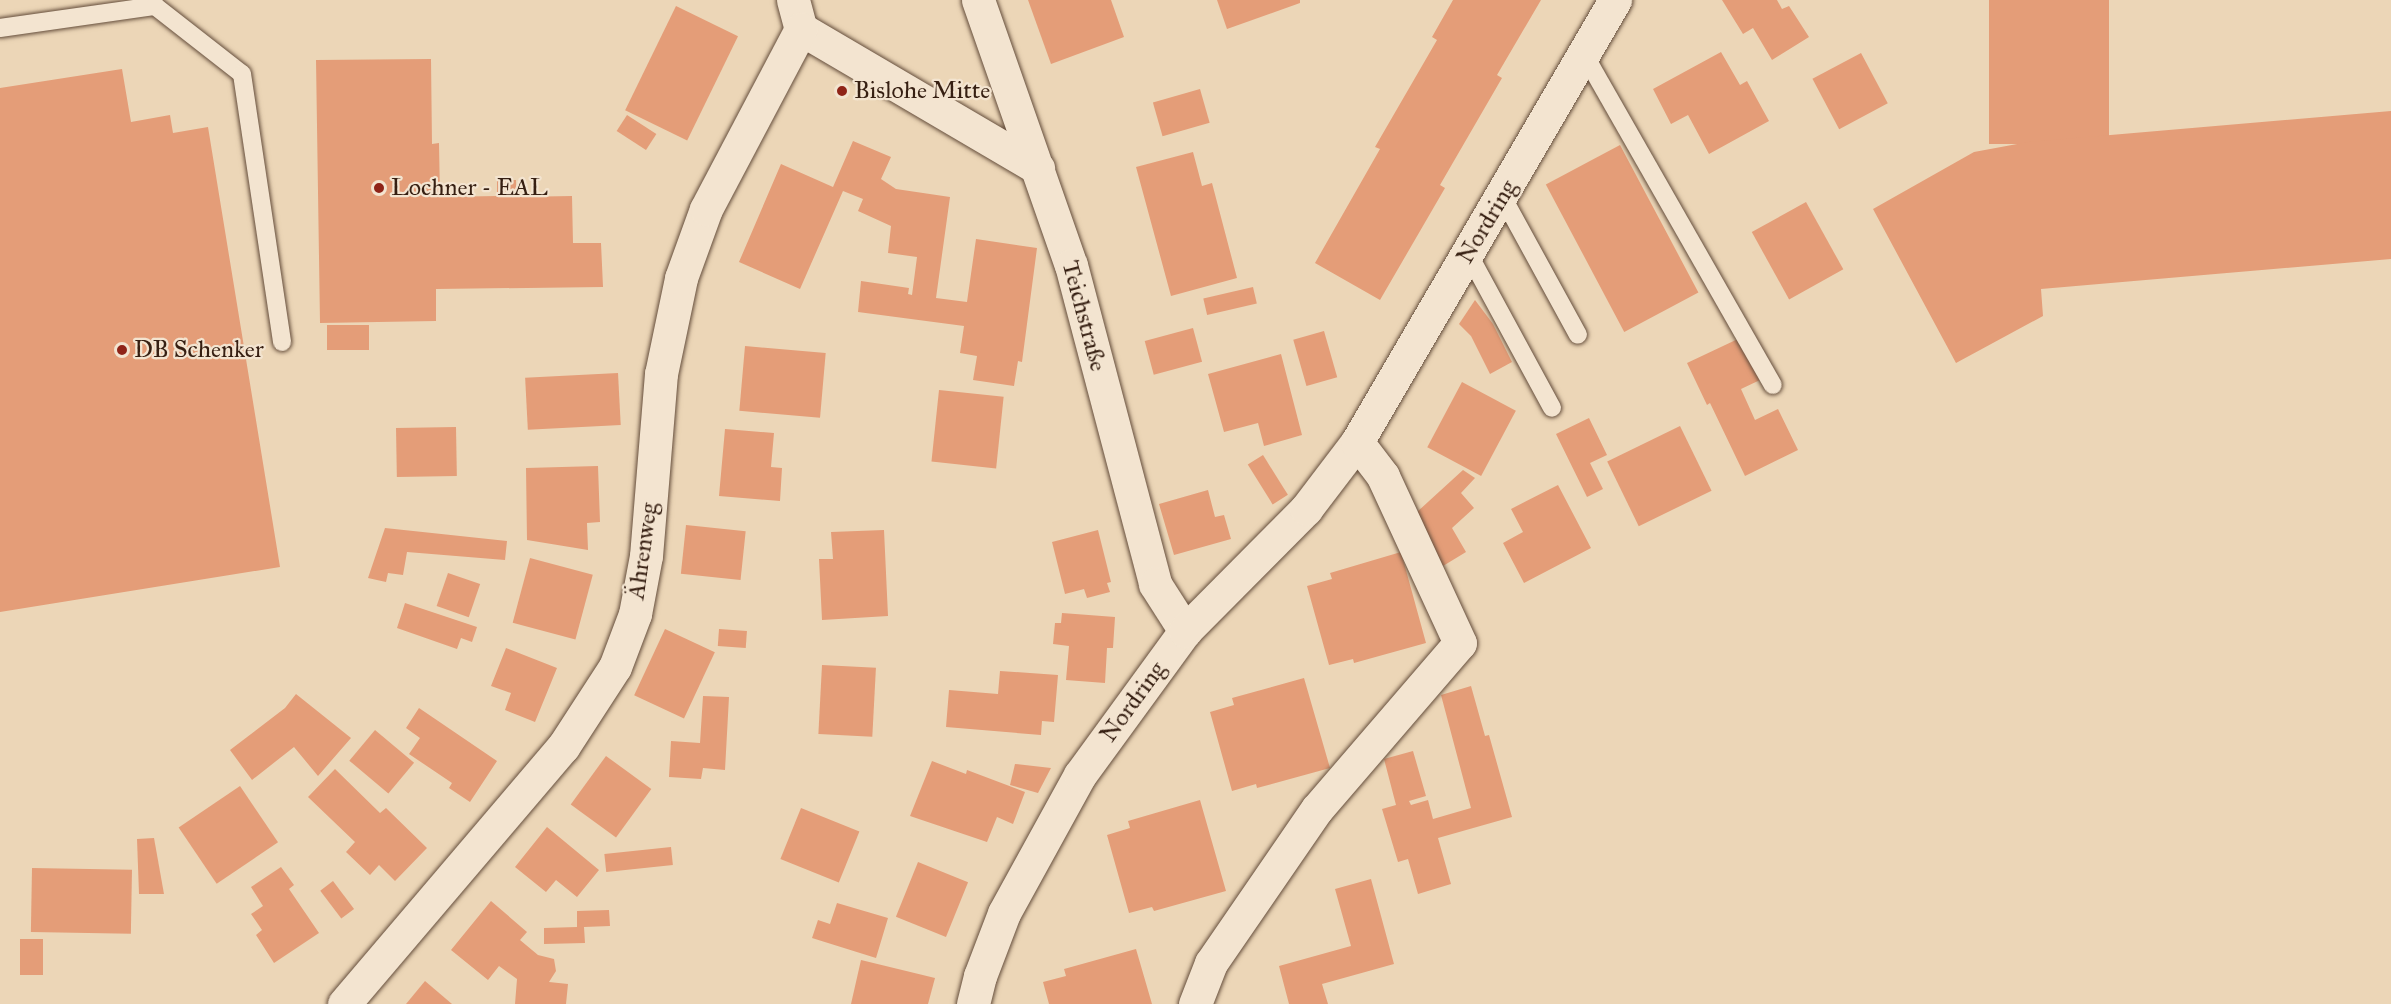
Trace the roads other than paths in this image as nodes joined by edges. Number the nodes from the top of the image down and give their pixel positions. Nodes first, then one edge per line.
1 (978, 0) edge
2 (1615, 0) edge
3 (797, 14) edge
4 (0, 28) edge
5 (1584, 54) junction
6 (1038, 168) junction
7 (1502, 196) junction
8 (1468, 253) junction
9 (1578, 335) dead end
10 (282, 342) dead end
11 (1773, 386) dead end
12 (1552, 408) dead end
13 (1357, 442) junction
14 (1185, 631) junction
15 (344, 1004) edge
16 (973, 1004) edge
17 (1195, 1004) edge

1 - 6 street, Teichstraße
2 - 5 street, Nordring
3 - 6 street
3 - 15 street, Ährenweg
4 - 10 lane
5 - 7 street, Nordring
5 - 11 lane
6 - 14 street, Teichstraße
7 - 8 street, Nordring
7 - 9 lane
8 - 12 lane
8 - 13 street, Nordring
13 - 14 street, Nordring
13 - 17 street
14 - 16 street, Nordring

